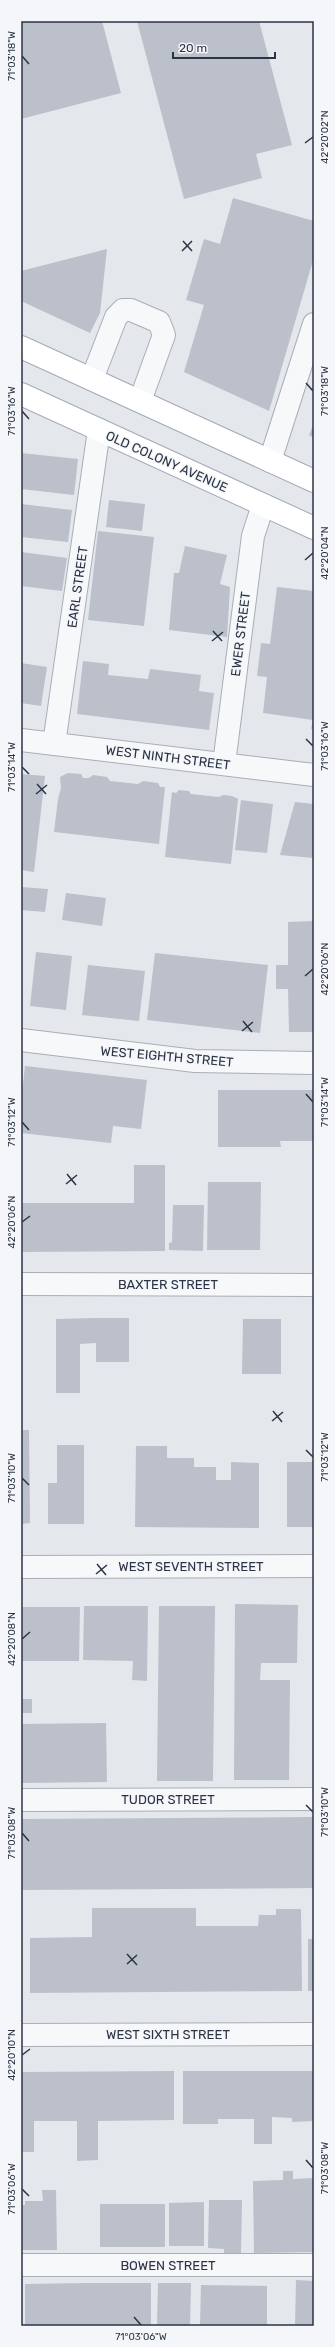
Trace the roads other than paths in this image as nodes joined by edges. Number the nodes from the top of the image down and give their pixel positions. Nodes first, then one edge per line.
1 (314, 324) edge
2 (21, 347) edge
3 (92, 379) junction
4 (21, 394) edge
5 (140, 401) junction
6 (99, 430) junction
7 (270, 461) junction
8 (314, 481) edge
9 (263, 505) junction
10 (314, 528) edge
11 (21, 740) edge
12 (54, 744) junction
13 (224, 764) junction
14 (314, 775) edge
15 (21, 1040) edge
16 (314, 1063) edge
17 (21, 1284) edge
18 (314, 1285) edge
19 (314, 1566) edge
20 (21, 1567) edge
21 (314, 1798) edge
22 (21, 1800) edge
23 (314, 2034) edge
24 (21, 2035) edge
25 (21, 2265) edge
26 (314, 2265) edge

1 - 7 street
2 - 3 main road
3 - 5 main road
3 - 5 street
4 - 6 main road, OLD COLONY AVENUE
5 - 7 main road
6 - 9 main road, OLD COLONY AVENUE
6 - 12 street, EARL STREET
7 - 8 main road
9 - 10 main road, OLD COLONY AVENUE
9 - 13 street, EWER STREET
11 - 12 street, WEST NINTH STREET
12 - 13 street, WEST NINTH STREET
13 - 14 street, WEST NINTH STREET
15 - 16 street, WEST EIGHTH STREET
17 - 18 street, BAXTER STREET
19 - 20 street, WEST SEVENTH STREET
21 - 22 street, TUDOR STREET
23 - 24 street, WEST SIXTH STREET
25 - 26 street, BOWEN STREET

